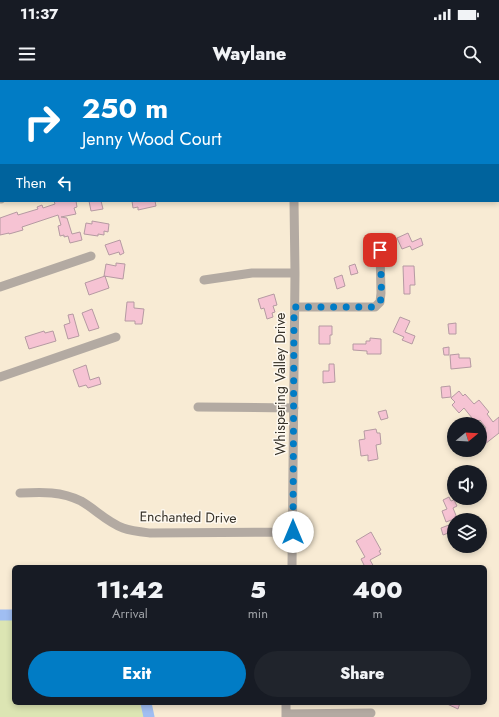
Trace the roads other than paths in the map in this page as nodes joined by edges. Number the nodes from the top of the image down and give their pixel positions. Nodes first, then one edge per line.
1 (294, 202) edge
2 (380, 250) dead end
3 (91, 256) dead end
4 (295, 273) junction
5 (204, 280) dead end
6 (0, 287) edge
7 (294, 307) junction
8 (116, 337) dead end
9 (0, 377) edge
10 (198, 407) dead end
11 (294, 408) junction
12 (20, 493) dead end
13 (293, 532) junction
14 (292, 565) edge
15 (286, 705) edge
16 (371, 713) dead end
17 (286, 716) edge

1 - 4 street, Whispering Valley Drive
2 - 7 street
3 - 6 street
4 - 5 street
4 - 7 street, Whispering Valley Drive
7 - 11 street, Whispering Valley Drive
8 - 9 street
10 - 11 street
11 - 13 street, Whispering Valley Drive
12 - 13 street, Enchanted Drive
13 - 14 street, Whispering Valley Drive
15 - 17 street
16 - 17 street

